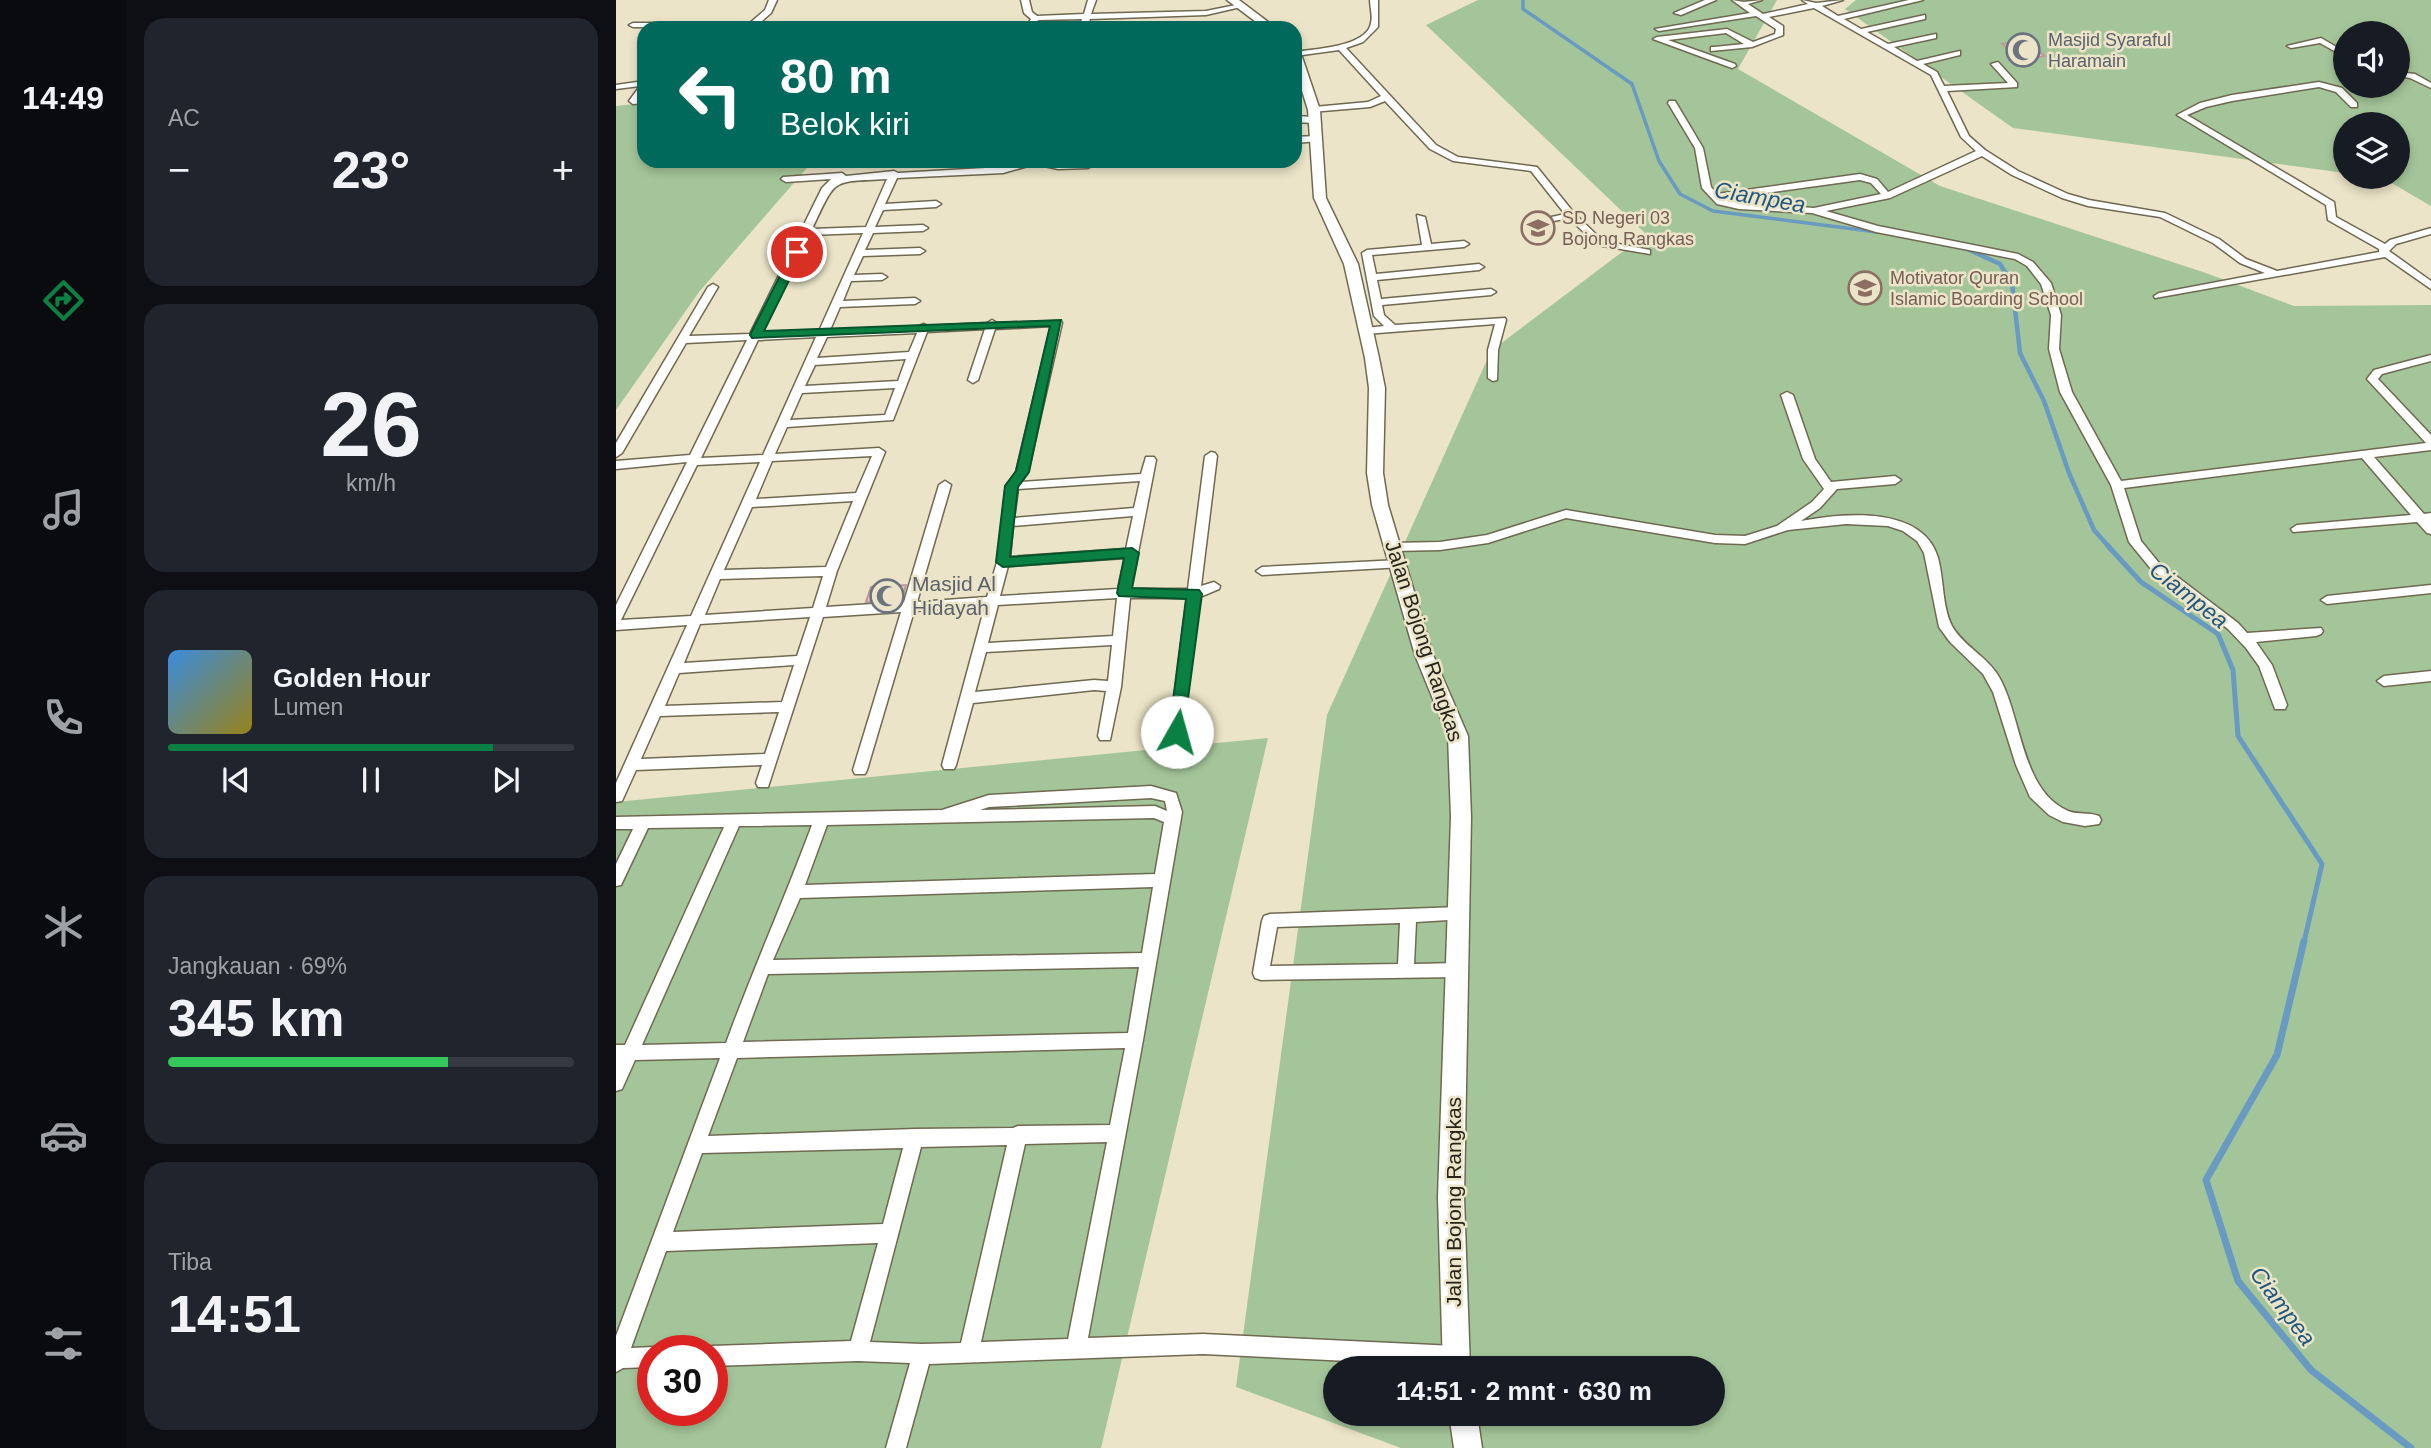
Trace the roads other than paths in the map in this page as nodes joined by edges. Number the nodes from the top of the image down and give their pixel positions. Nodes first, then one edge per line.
1 (773, 0) edge
2 (1025, 0) edge
3 (1092, 0) edge
4 (1374, 0) edge
5 (1712, 0) edge
6 (1736, 0) edge
7 (1758, 0) edge
8 (1839, 0) edge
9 (1919, 0) edge
10 (1748, 2) dead end
11 (1237, 3) edge
12 (1810, 3) edge
13 (1678, 13) dead end
14 (1758, 15) junction
15 (1922, 17) dead end
16 (1035, 18) junction
17 (1086, 18) junction
18 (1838, 19) junction
19 (756, 21) edge
20 (1034, 21) edge
21 (1085, 21) edge
22 (1262, 21) edge
23 (633, 25) dead end
24 (637, 25) edge
25 (1657, 29) dead end
26 (1862, 31) junction
27 (1933, 36) dead end
28 (1752, 45) junction
29 (1889, 46) junction
30 (2291, 46) dead end
31 (1341, 48) junction
32 (2333, 48) edge
33 (1714, 49) dead end
34 (1302, 52) edge
35 (1957, 53) dead end
36 (1918, 62) junction
37 (1995, 64) dead end
38 (1731, 66) dead end
39 (2410, 76) edge
40 (2333, 84) edge
41 (637, 85) edge
42 (1302, 85) edge
43 (2328, 85) junction
44 (2431, 86) edge
45 (616, 87) edge
46 (1942, 89) junction
47 (1385, 98) junction
48 (1672, 103) dead end
49 (2354, 105) dead end
50 (1309, 122) edge
51 (1982, 152) junction
52 (961, 168) edge
53 (887, 175) junction
54 (854, 178) junction
55 (786, 179) dead end
56 (824, 195) junction
57 (1887, 196) junction
58 (1714, 197) junction
59 (936, 204) dead end
60 (878, 207) junction
61 (1813, 210) junction
62 (1570, 215) junction
63 (1420, 217) dead end
64 (1541, 222) dead end
65 (923, 228) dead end
66 (867, 230) junction
67 (2431, 231) edge
68 (807, 232) junction
69 (1464, 244) dead end
70 (1427, 247) junction
71 (920, 251) dead end
72 (2385, 251) junction
73 (1647, 252) dead end
74 (857, 253) junction
75 (1479, 267) dead end
76 (2276, 274) junction
77 (882, 277) dead end
78 (848, 278) junction
79 (1371, 278) junction
80 (2431, 286) edge
81 (713, 287) dead end
82 (1491, 292) dead end
83 (2160, 296) dead end
84 (915, 301) dead end
85 (1376, 303) junction
86 (836, 304) junction
87 (992, 323) junction
88 (924, 327) junction
89 (1393, 329) junction
90 (823, 331) junction
91 (1366, 331) junction
92 (756, 335) junction
93 (682, 340) junction
94 (913, 355) junction
95 (2431, 358) edge
96 (809, 362) junction
97 (1493, 378) dead end
98 (973, 380) dead end
99 (902, 384) junction
100 (797, 390) junction
101 (1787, 395) dead end
102 (782, 424) junction
103 (2431, 444) edge
104 (616, 453) edge
105 (2365, 454) junction
106 (1211, 456) dead end
107 (768, 458) junction
108 (694, 460) junction
109 (1150, 460) dead end
110 (616, 465) edge
111 (1146, 477) junction
112 (1895, 480) dead end
113 (945, 485) dead end
114 (2118, 485) junction
115 (1012, 486) junction
116 (1829, 488) junction
117 (861, 497) junction
118 (747, 503) junction
119 (1140, 512) junction
120 (2425, 517) edge
121 (1008, 522) junction
122 (1781, 529) junction
123 (2297, 529) dead end
124 (2431, 530) edge
125 (1132, 553) junction
126 (1396, 555) junction
127 (1003, 562) junction
128 (831, 571) junction
129 (1262, 571) dead end
130 (715, 575) junction
131 (1214, 586) dead end
132 (2431, 589) edge
133 (1124, 593) junction
134 (1194, 594) junction
135 (2327, 600) dead end
136 (992, 601) junction
137 (908, 608) junction
138 (818, 614) junction
139 (616, 618) edge
140 (695, 620) junction
141 (616, 625) edge
142 (2316, 631) dead end
143 (2244, 638) junction
144 (1120, 640) junction
145 (980, 648) junction
146 (804, 660) junction
147 (674, 668) junction
148 (2431, 676) edge
149 (2384, 681) dead end
150 (1114, 687) junction
151 (967, 698) junction
152 (2280, 705) dead end
153 (788, 707) junction
154 (656, 711) junction
155 (1177, 732) dead end
156 (1105, 736) dead end
157 (768, 760) junction
158 (631, 765) junction
159 (949, 765) dead end
160 (860, 770) dead end
161 (763, 783) dead end
162 (617, 797) edge
163 (821, 820) junction
164 (2094, 820) dead end
165 (734, 821) junction
166 (644, 822) junction
167 (616, 823) edge
168 (616, 880) edge
169 (1162, 880) junction
170 (795, 892) junction
171 (1460, 914) junction
172 (1408, 916) junction
173 (1148, 960) junction
174 (762, 967) junction
175 (1406, 970) junction
176 (1458, 970) junction
177 (1135, 1040) junction
178 (733, 1051) junction
179 (623, 1053) edge
180 (616, 1083) edge
181 (1115, 1133) junction
182 (1018, 1134) junction
183 (915, 1137) junction
184 (699, 1145) junction
185 (891, 1233) junction
186 (659, 1242) junction
187 (1076, 1348) junction
188 (969, 1350) junction
189 (858, 1351) junction
190 (922, 1354) junction
191 (728, 1355) edge
192 (1372, 1356) edge
193 (1456, 1356) edge
194 (637, 1358) edge
195 (617, 1360) edge
196 (1465, 1426) edge
197 (896, 1448) edge
198 (1468, 1448) edge

1 - 19 street
2 - 16 street
3 - 17 street
4 - 31 street, Jalan Bojong Rangkas
5 - 13 street
6 - 14 street
7 - 10 street
8 - 12 street
9 - 18 street
11 - 17 street
11 - 22 main road
12 - 14 street
12 - 18 street
14 - 25 street
14 - 28 street
15 - 26 street
16 - 17 street
16 - 20 street
17 - 21 street
18 - 26 street
23 - 24 street
26 - 29 street
27 - 29 street
28 - 33 street
28 - 38 street
29 - 36 street
30 - 32 street
31 - 34 street, Jalan Bojong Rangkas
31 - 47 street
35 - 36 street
36 - 46 street
37 - 46 street
39 - 44 street
40 - 43 street
41 - 45 street
42 - 50 main road, Jalan Bojong Rangkas
43 - 49 street
43 - 72 street
46 - 51 street
47 - 50 street
47 - 62 street
48 - 58 street
50 - 91 main road, Jalan Bojong Rangkas
51 - 57 street
51 - 76 street
52 - 53 street
53 - 54 street
53 - 56 street
53 - 60 street
54 - 55 street
54 - 56 street
56 - 68 street
57 - 58 street
57 - 61 street
58 - 61 street
59 - 60 street
60 - 66 street
61 - 114 street
62 - 64 street
62 - 73 street
63 - 70 street
65 - 66 street
66 - 68 street
66 - 74 street
67 - 72 street
68 - 92 street
69 - 70 street
70 - 79 street
71 - 74 street
72 - 76 street
72 - 80 street
74 - 78 street
75 - 79 street
76 - 83 street
77 - 78 street
78 - 86 street
79 - 85 street
81 - 93 street
82 - 85 street
84 - 86 street
85 - 89 street
86 - 90 street
87 - 88 street
87 - 98 street
87 - 115 street
88 - 90 street
88 - 94 street
89 - 91 street
89 - 97 street
90 - 92 street
90 - 96 street
91 - 126 main road, Jalan Bojong Rangkas
92 - 93 street
92 - 108 street
93 - 104 street
94 - 96 street
94 - 99 street
95 - 103 street
96 - 100 street
99 - 100 street
99 - 102 street
100 - 102 street
101 - 116 street
102 - 107 street
103 - 105 street
105 - 114 street
105 - 120 street
106 - 134 street
107 - 108 street
107 - 117 street
107 - 118 street
108 - 110 street
108 - 139 street
109 - 111 street
111 - 115 street
111 - 119 street
112 - 116 street
113 - 137 street
114 - 143 street
115 - 121 street
116 - 122 street
117 - 118 street
117 - 128 street
118 - 130 street
119 - 121 street
119 - 125 street
120 - 123 street
120 - 124 street
121 - 127 street
122 - 126 street
122 - 164 street
125 - 127 street
125 - 133 street
126 - 129 street
126 - 171 main road, Jalan Bojong Rangkas
127 - 136 street
128 - 130 street
128 - 138 street
130 - 140 street
131 - 134 street
132 - 135 street
133 - 134 street
133 - 136 street
133 - 144 street
134 - 155 street
136 - 137 street
136 - 145 street
137 - 138 street
137 - 160 street
138 - 140 street
138 - 146 street
140 - 141 street
140 - 147 street
142 - 143 street
143 - 152 street
144 - 145 street
144 - 150 street
145 - 151 street
146 - 147 street
146 - 153 street
147 - 154 street
148 - 149 street
150 - 151 street
150 - 156 street
151 - 159 street
153 - 154 street
153 - 157 street
154 - 158 street
157 - 158 street
157 - 161 street
158 - 162 street
163 - 165 street
163 - 169 street
163 - 170 street
165 - 166 street
165 - 179 street
166 - 167 street
166 - 168 street
169 - 170 street
169 - 173 street
170 - 174 street
171 - 172 street
171 - 176 main road, Jalan Bojong Rangkas
172 - 175 street
172 - 175 street
173 - 174 street
173 - 177 street
174 - 178 street
175 - 176 street
176 - 193 main road, Jalan Bojong Rangkas
177 - 178 street
177 - 181 street
178 - 179 street
178 - 184 street
179 - 180 street
181 - 182 street
181 - 187 street
182 - 183 street
182 - 188 street
183 - 184 street
183 - 185 street
184 - 186 street
185 - 186 street
185 - 189 street
186 - 195 street
187 - 188 street
187 - 192 street
188 - 190 street
189 - 190 street
189 - 191 street
190 - 197 street
194 - 195 street
196 - 198 main road

